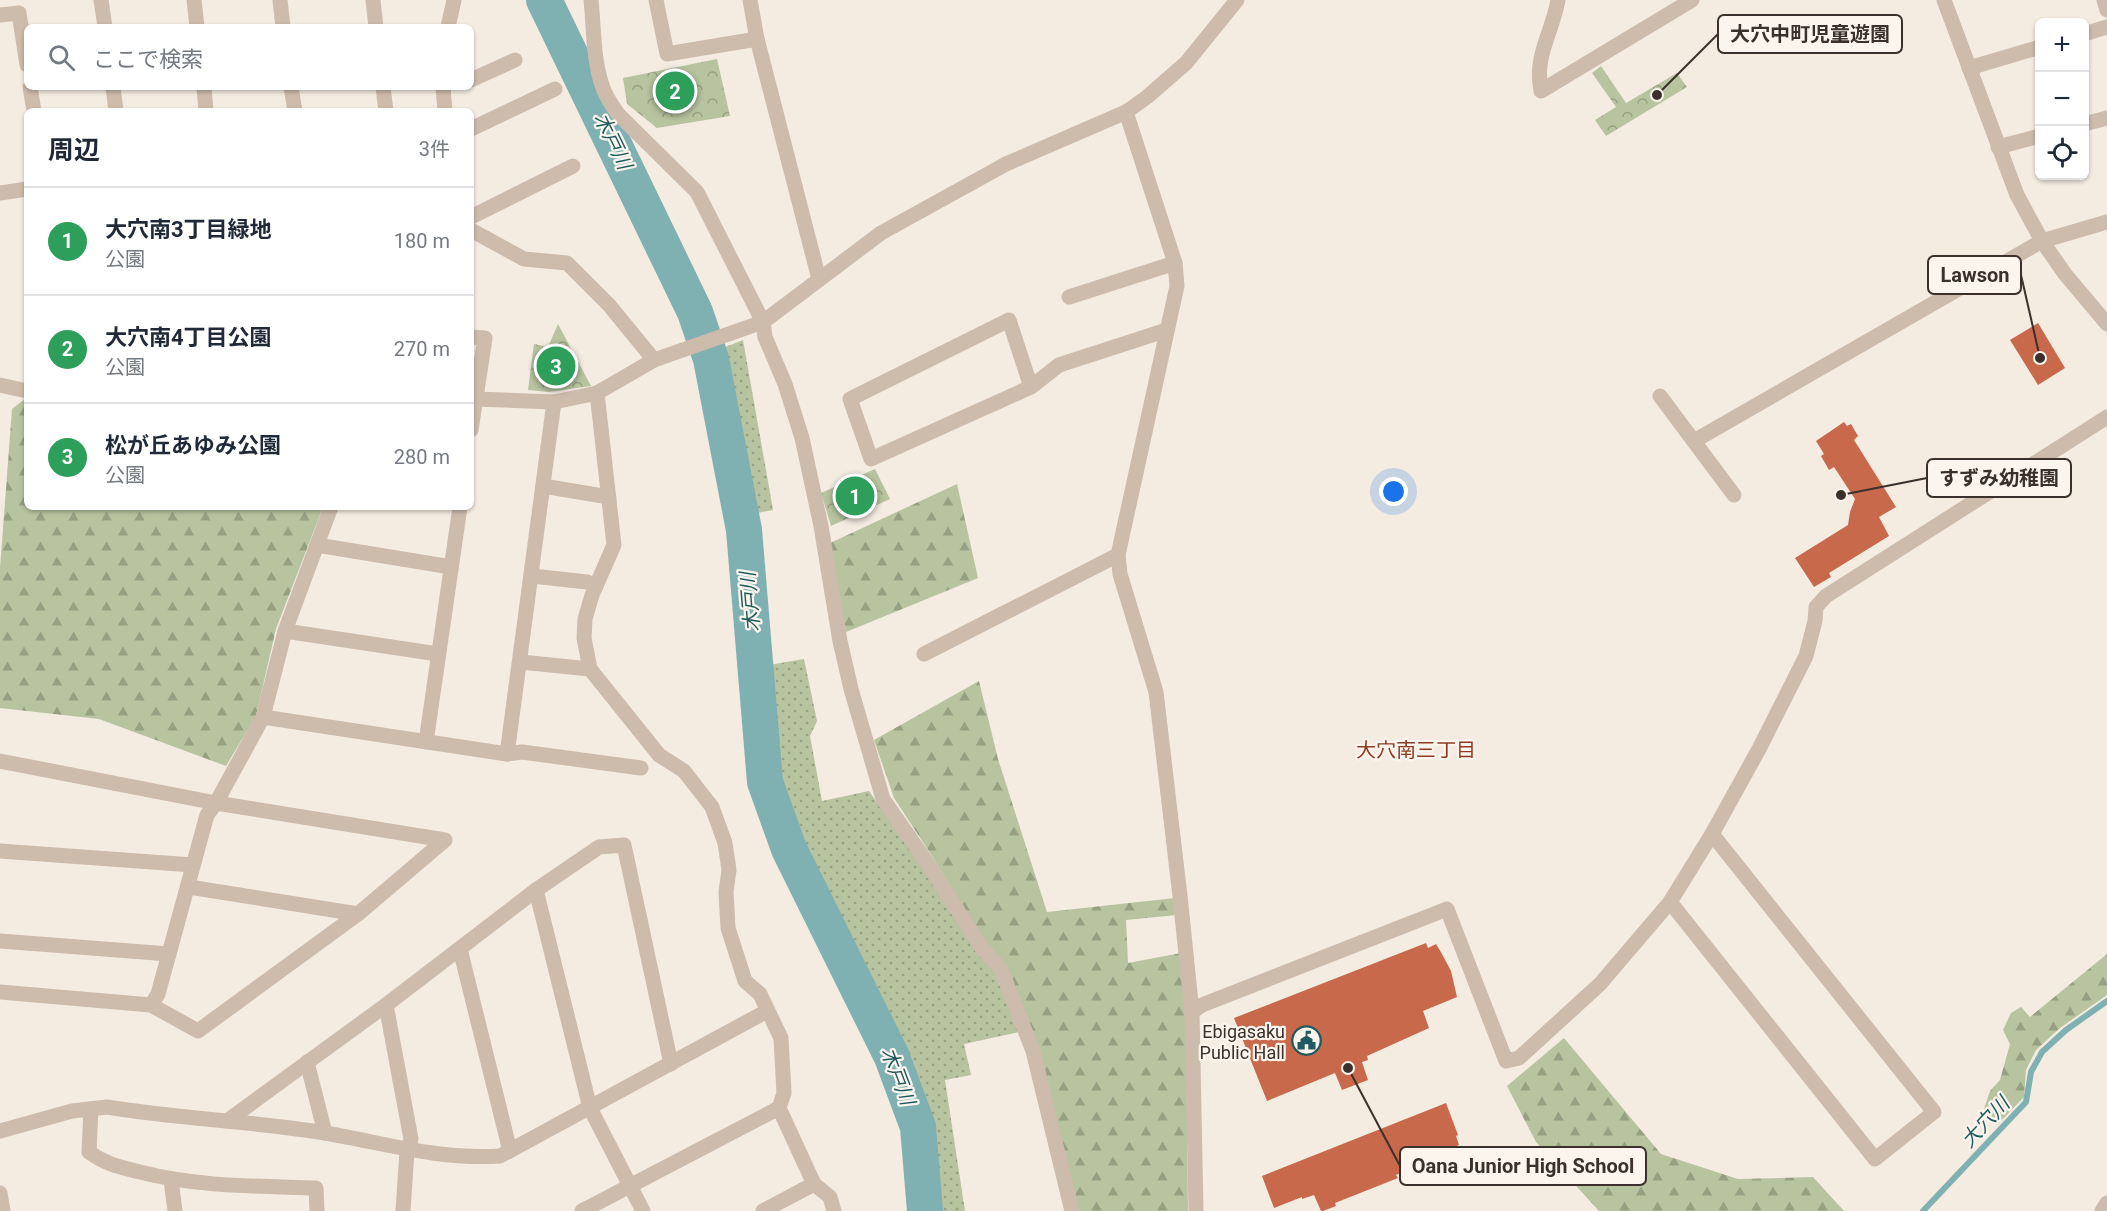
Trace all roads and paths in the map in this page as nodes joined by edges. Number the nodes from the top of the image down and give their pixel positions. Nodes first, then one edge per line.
1 (101, 0) edge
2 (194, 0) edge
3 (280, 0) edge
4 (373, 0) edge
5 (591, 0) edge
6 (656, 0) edge
7 (750, 0) edge
8 (1237, 0) edge
9 (1558, 0) edge
10 (1692, 0) edge
11 (1944, 0) edge
12 (2104, 0) edge
13 (457, 1) edge
14 (2107, 10) edge
15 (0, 15) edge
16 (105, 24) edge
17 (197, 24) edge
18 (283, 24) edge
19 (376, 24) edge
20 (449, 24) edge
21 (2107, 27) edge
22 (2089, 33) edge
23 (757, 39) junction
24 (24, 46) edge
25 (2035, 48) edge
26 (515, 60) dead end
27 (1969, 68) junction
28 (474, 79) edge
29 (555, 89) dead end
30 (30, 90) edge
31 (112, 90) edge
32 (204, 90) edge
33 (292, 90) edge
34 (383, 90) edge
35 (447, 90) edge
36 (34, 108) edge
37 (116, 108) edge
38 (206, 108) edge
39 (294, 108) edge
40 (386, 108) edge
41 (446, 108) edge
42 (1126, 112) junction
43 (2107, 118) edge
44 (2089, 123) edge
45 (474, 128) edge
46 (2035, 137) edge
47 (1998, 147) junction
48 (573, 166) dead end
49 (24, 189) edge
50 (0, 193) edge
51 (474, 216) edge
52 (2107, 222) edge
53 (474, 232) edge
54 (2042, 241) junction
55 (1175, 263) junction
56 (819, 279) junction
57 (1069, 297) dead end
58 (763, 322) junction
59 (2107, 324) edge
60 (1167, 330) junction
61 (474, 337) edge
62 (654, 360) junction
63 (0, 385) edge
64 (1031, 387) junction
65 (24, 390) edge
66 (597, 393) junction
67 (1660, 396) dead end
68 (476, 399) junction
69 (554, 402) junction
70 (474, 411) edge
71 (2107, 417) edge
72 (1694, 441) junction
73 (543, 486) junction
74 (1734, 495) dead end
75 (609, 497) junction
76 (331, 510) edge
77 (460, 510) edge
78 (318, 545) junction
79 (1118, 555) junction
80 (451, 567) junction
81 (532, 576) junction
82 (587, 582) dead end
83 (285, 631) junction
84 (438, 654) junction
85 (924, 654) dead end
86 (520, 662) junction
87 (590, 669) junction
88 (263, 717) junction
89 (426, 742) junction
90 (507, 754) junction
91 (0, 761) edge
92 (641, 768) dead end
93 (216, 803) junction
94 (1712, 834) junction
95 (0, 851) edge
96 (193, 865) junction
97 (189, 887) junction
98 (536, 890) junction
99 (1670, 902) junction
100 (358, 914) junction
101 (0, 941) edge
102 (460, 949) junction
103 (169, 954) junction
104 (0, 992) edge
105 (152, 1005) junction
106 (386, 1005) junction
107 (767, 1011) junction
108 (1192, 1012) junction
109 (307, 1062) junction
110 (671, 1064) junction
111 (590, 1108) junction
112 (779, 1108) junction
113 (91, 1109) junction
114 (227, 1120) junction
115 (0, 1131) edge
116 (325, 1133) junction
117 (407, 1150) junction
118 (510, 1151) junction
119 (171, 1180) junction
120 (814, 1184) junction
121 (630, 1186) junction
122 (0, 1193) edge
123 (2107, 1203) edge
124 (3, 1211) edge
125 (175, 1211) edge
126 (317, 1211) edge
127 (403, 1211) edge
128 (582, 1211) edge
129 (643, 1211) edge
130 (763, 1211) edge
131 (834, 1211) edge
132 (1071, 1211) edge
133 (1196, 1211) edge
134 (2102, 1211) edge

1 - 16 street
2 - 17 street
3 - 18 street
4 - 19 street
5 - 58 street
6 - 23 street
7 - 23 street
8 - 42 street
9 - 10 street
11 - 27 street
12 - 14 street
13 - 20 street
15 - 24 street
21 - 22 street
23 - 56 street
25 - 27 street
26 - 28 street
27 - 47 street
29 - 45 street
30 - 36 street
31 - 37 street
32 - 38 street
33 - 39 street
34 - 40 street
35 - 41 street
42 - 55 street
42 - 56 street
43 - 44 street
46 - 47 street
47 - 54 street
48 - 51 street
49 - 50 street
52 - 54 street
53 - 62 street
54 - 59 street
54 - 72 street
55 - 57 street
55 - 60 street
56 - 58 street
58 - 62 street
58 - 132 street
60 - 64 street
60 - 79 street
61 - 68 street
62 - 66 street
63 - 65 street
64 - 64 street
66 - 69 street
66 - 75 street
67 - 72 street
68 - 69 street
68 - 70 street
69 - 73 street
71 - 94 street
72 - 74 street
73 - 75 street
73 - 81 street
75 - 87 street
76 - 78 street
77 - 80 street
78 - 80 street
78 - 83 street
79 - 85 street
79 - 108 street
80 - 84 street
81 - 82 street
81 - 86 street
83 - 84 street
83 - 88 street
84 - 89 street
86 - 87 street
86 - 90 street
87 - 107 street
88 - 89 street
88 - 93 street
89 - 90 street
90 - 92 street
91 - 93 street
93 - 96 street
93 - 100 street
94 - 99 street
94 - 99 street
95 - 96 street
96 - 97 street
97 - 100 street
97 - 103 street
98 - 102 street
98 - 110 street
98 - 111 street
99 - 108 street
100 - 105 street
101 - 103 street
102 - 106 street
102 - 118 street
103 - 105 street
104 - 105 street
106 - 109 street
106 - 117 street
107 - 110 street
107 - 112 street
108 - 133 street
109 - 114 street
109 - 116 street
110 - 111 street
111 - 118 street
111 - 121 street
112 - 120 street
112 - 121 street
113 - 114 street
113 - 115 street
113 - 119 street
114 - 116 street
116 - 117 street
117 - 118 street
117 - 127 street
119 - 125 street
119 - 126 street
120 - 130 street
120 - 131 street
121 - 128 street
121 - 129 street
122 - 124 street
123 - 134 street

